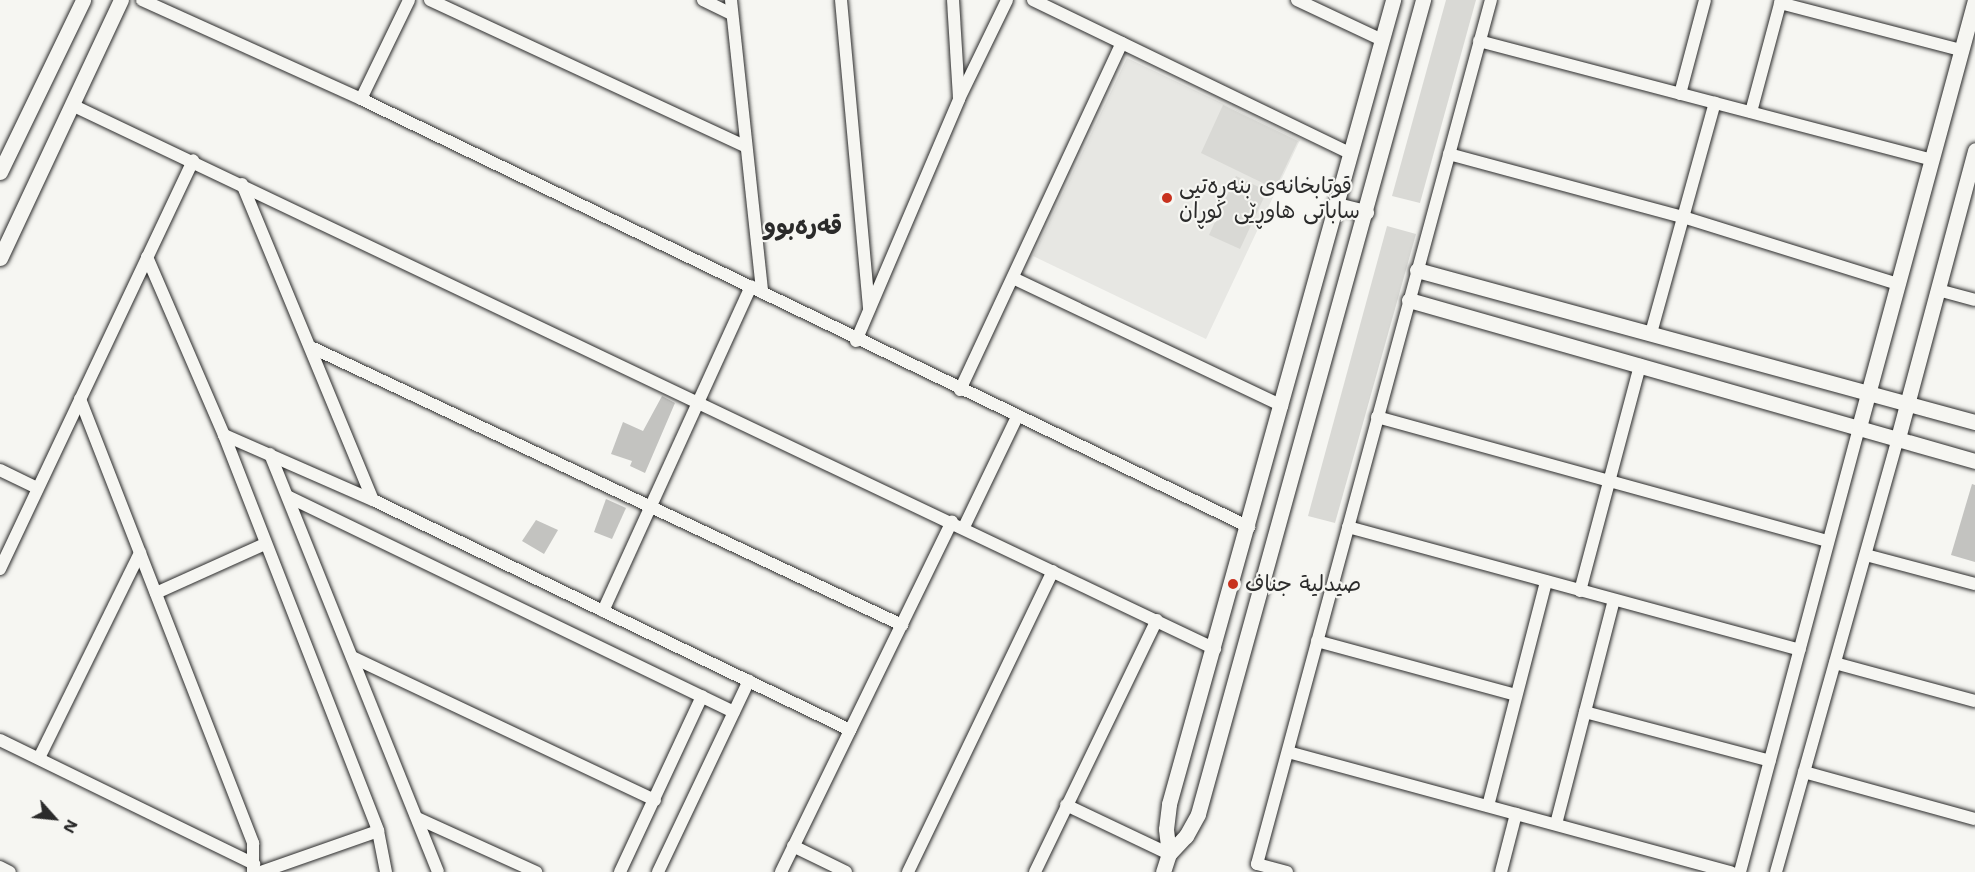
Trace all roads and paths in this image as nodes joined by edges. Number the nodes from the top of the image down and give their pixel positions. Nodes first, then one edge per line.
1 (82, 0) edge
2 (122, 0) edge
3 (142, 0) edge
4 (409, 0) edge
5 (430, 0) edge
6 (703, 0) edge
7 (731, 0) edge
8 (840, 0) edge
9 (953, 0) edge
10 (1007, 0) edge
11 (1033, 0) edge
12 (1297, 0) edge
13 (1393, 0) edge
14 (1423, 0) edge
15 (1491, 0) edge
16 (1705, 0) edge
17 (1975, 0) edge
18 (1780, 2) edge
19 (732, 14) junction
20 (1382, 40) junction
21 (1479, 41) junction
22 (1122, 43) junction
23 (1961, 50) junction
24 (1680, 94) junction
25 (362, 99) junction
26 (959, 99) junction
27 (1715, 103) junction
28 (72, 105) junction
29 (1751, 112) junction
30 (745, 146) junction
31 (1975, 150) edge
32 (1351, 154) junction
33 (1449, 154) junction
34 (193, 160) junction
35 (1932, 160) junction
36 (0, 172) edge
37 (1972, 177) edge
38 (243, 184) junction
39 (1337, 205) junction
40 (1366, 212) junction
41 (1683, 217) junction
42 (147, 257) junction
43 (0, 258) edge
44 (1417, 270) junction
45 (1013, 278) junction
46 (1898, 284) junction
47 (757, 289) junction
48 (1938, 290) junction
49 (1409, 300) junction
50 (1975, 300) edge
51 (870, 312) junction
52 (1651, 333) junction
53 (856, 340) junction
54 (314, 348) junction
55 (1640, 365) junction
56 (960, 390) junction
57 (1869, 391) junction
58 (80, 399) junction
59 (697, 402) junction
60 (1908, 402) junction
61 (1282, 406) junction
62 (1017, 417) junction
63 (1377, 417) junction
64 (1975, 422) edge
65 (1858, 427) junction
66 (224, 435) junction
67 (1898, 438) junction
68 (270, 454) junction
69 (1975, 461) edge
70 (0, 470) edge
71 (1609, 481) junction
72 (37, 488) junction
73 (289, 497) junction
74 (373, 500) junction
75 (650, 506) junction
76 (952, 521) junction
77 (964, 527) junction
78 (1249, 527) junction
79 (1348, 527) junction
80 (1828, 541) junction
81 (264, 545) junction
82 (140, 553) junction
83 (1866, 555) junction
84 (0, 569) edge
85 (1053, 572) junction
86 (1546, 581) junction
87 (1975, 584) edge
88 (1580, 591) junction
89 (156, 593) junction
90 (1614, 600) junction
91 (603, 611) junction
92 (1157, 620) junction
93 (902, 625) junction
94 (1317, 641) junction
95 (1215, 649) junction
96 (1800, 650) junction
97 (352, 657) junction
98 (1835, 663) junction
99 (749, 680) junction
100 (1516, 695) junction
101 (702, 696) junction
102 (1975, 701) edge
103 (734, 712) junction
104 (1585, 712) junction
105 (850, 730) junction
106 (0, 740) edge
107 (1288, 752) junction
108 (39, 758) junction
109 (1770, 761) junction
110 (1804, 772) junction
111 (655, 800) junction
112 (1066, 805) junction
113 (1488, 806) junction
114 (1516, 814) junction
115 (417, 818) junction
116 (1975, 819) edge
117 (1556, 824) junction
118 (378, 831) junction
119 (793, 846) junction
120 (1169, 854) junction
121 (0, 867) edge
122 (256, 869) edge
123 (10, 872) edge
124 (386, 872) edge
125 (438, 872) edge
126 (536, 872) edge
127 (620, 872) edge
128 (658, 872) edge
129 (780, 872) edge
130 (846, 872) edge
131 (908, 872) edge
132 (1035, 872) edge
133 (1163, 872) edge
134 (1287, 872) edge
135 (1501, 872) edge
136 (1731, 872) edge
137 (1740, 872) edge
138 (1776, 872) edge

1 - 36 street
2 - 28 street
3 - 25 street
4 - 25 street
5 - 30 street
6 - 19 street
7 - 19 street
8 - 51 street
9 - 26 street
10 - 26 street
11 - 22 street
12 - 20 street
13 - 20 street
14 - 40 street
15 - 21 street
16 - 24 street
17 - 23 street
18 - 23 street
18 - 29 street
19 - 30 street
20 - 32 street
21 - 24 street
21 - 33 street
22 - 32 street
22 - 45 street
23 - 35 street
24 - 27 street
25 - 47 street
26 - 51 street
27 - 29 street
27 - 41 street
28 - 34 street
28 - 43 street
29 - 35 street
30 - 47 street
31 - 37 street
32 - 39 street
33 - 41 street
33 - 44 street
34 - 38 street
34 - 42 street
35 - 46 street
37 - 48 street
38 - 54 street
38 - 59 street
39 - 40 street
39 - 61 street
40 - 120 street
41 - 46 street
41 - 52 street
42 - 58 street
42 - 66 street
44 - 49 street
44 - 52 street
45 - 56 street
45 - 61 street
46 - 57 street
47 - 53 street
47 - 59 street
48 - 50 street
48 - 60 street
49 - 55 street
49 - 63 street
51 - 53 street
52 - 57 street
53 - 56 street
54 - 74 street
54 - 75 street
55 - 65 street
55 - 71 street
56 - 62 street
57 - 60 street
57 - 65 street
58 - 72 street
58 - 82 street
59 - 75 street
59 - 76 street
60 - 64 street
60 - 67 street
61 - 78 street
62 - 77 street
62 - 78 street
63 - 71 street
63 - 79 street
65 - 67 street
65 - 80 street
66 - 68 street
66 - 81 street
67 - 69 street
67 - 83 street
68 - 73 street
68 - 74 street
70 - 72 street
71 - 80 street
71 - 88 street
72 - 84 street
73 - 97 street
73 - 101 street
74 - 91 street
75 - 91 street
75 - 93 street
76 - 77 street
76 - 93 street
77 - 85 street
78 - 95 street
79 - 86 street
79 - 94 street
80 - 96 street
81 - 89 street
81 - 118 street
82 - 89 street
82 - 108 street
83 - 87 street
83 - 98 street
85 - 92 street
85 - 131 street
86 - 88 street
86 - 100 street
88 - 90 street
89 - 122 street
90 - 96 street
90 - 104 street
91 - 99 street
92 - 95 street
92 - 112 street
93 - 105 street
94 - 100 street
94 - 107 street
95 - 120 street
96 - 109 street
97 - 111 street
97 - 115 street
98 - 102 street
98 - 110 street
99 - 103 street
99 - 105 street
100 - 113 street
101 - 103 street
101 - 111 street
103 - 128 street
104 - 109 street
104 - 117 street
105 - 119 street
106 - 108 street
107 - 113 street
107 - 134 street
108 - 122 street
109 - 137 street
110 - 116 street
110 - 138 street
111 - 127 street
112 - 120 street
112 - 132 street
113 - 114 street
114 - 117 street
114 - 135 street
115 - 125 street
115 - 126 street
117 - 136 street
118 - 122 street
118 - 124 street
119 - 129 street
119 - 130 street
120 - 133 street
121 - 123 street

